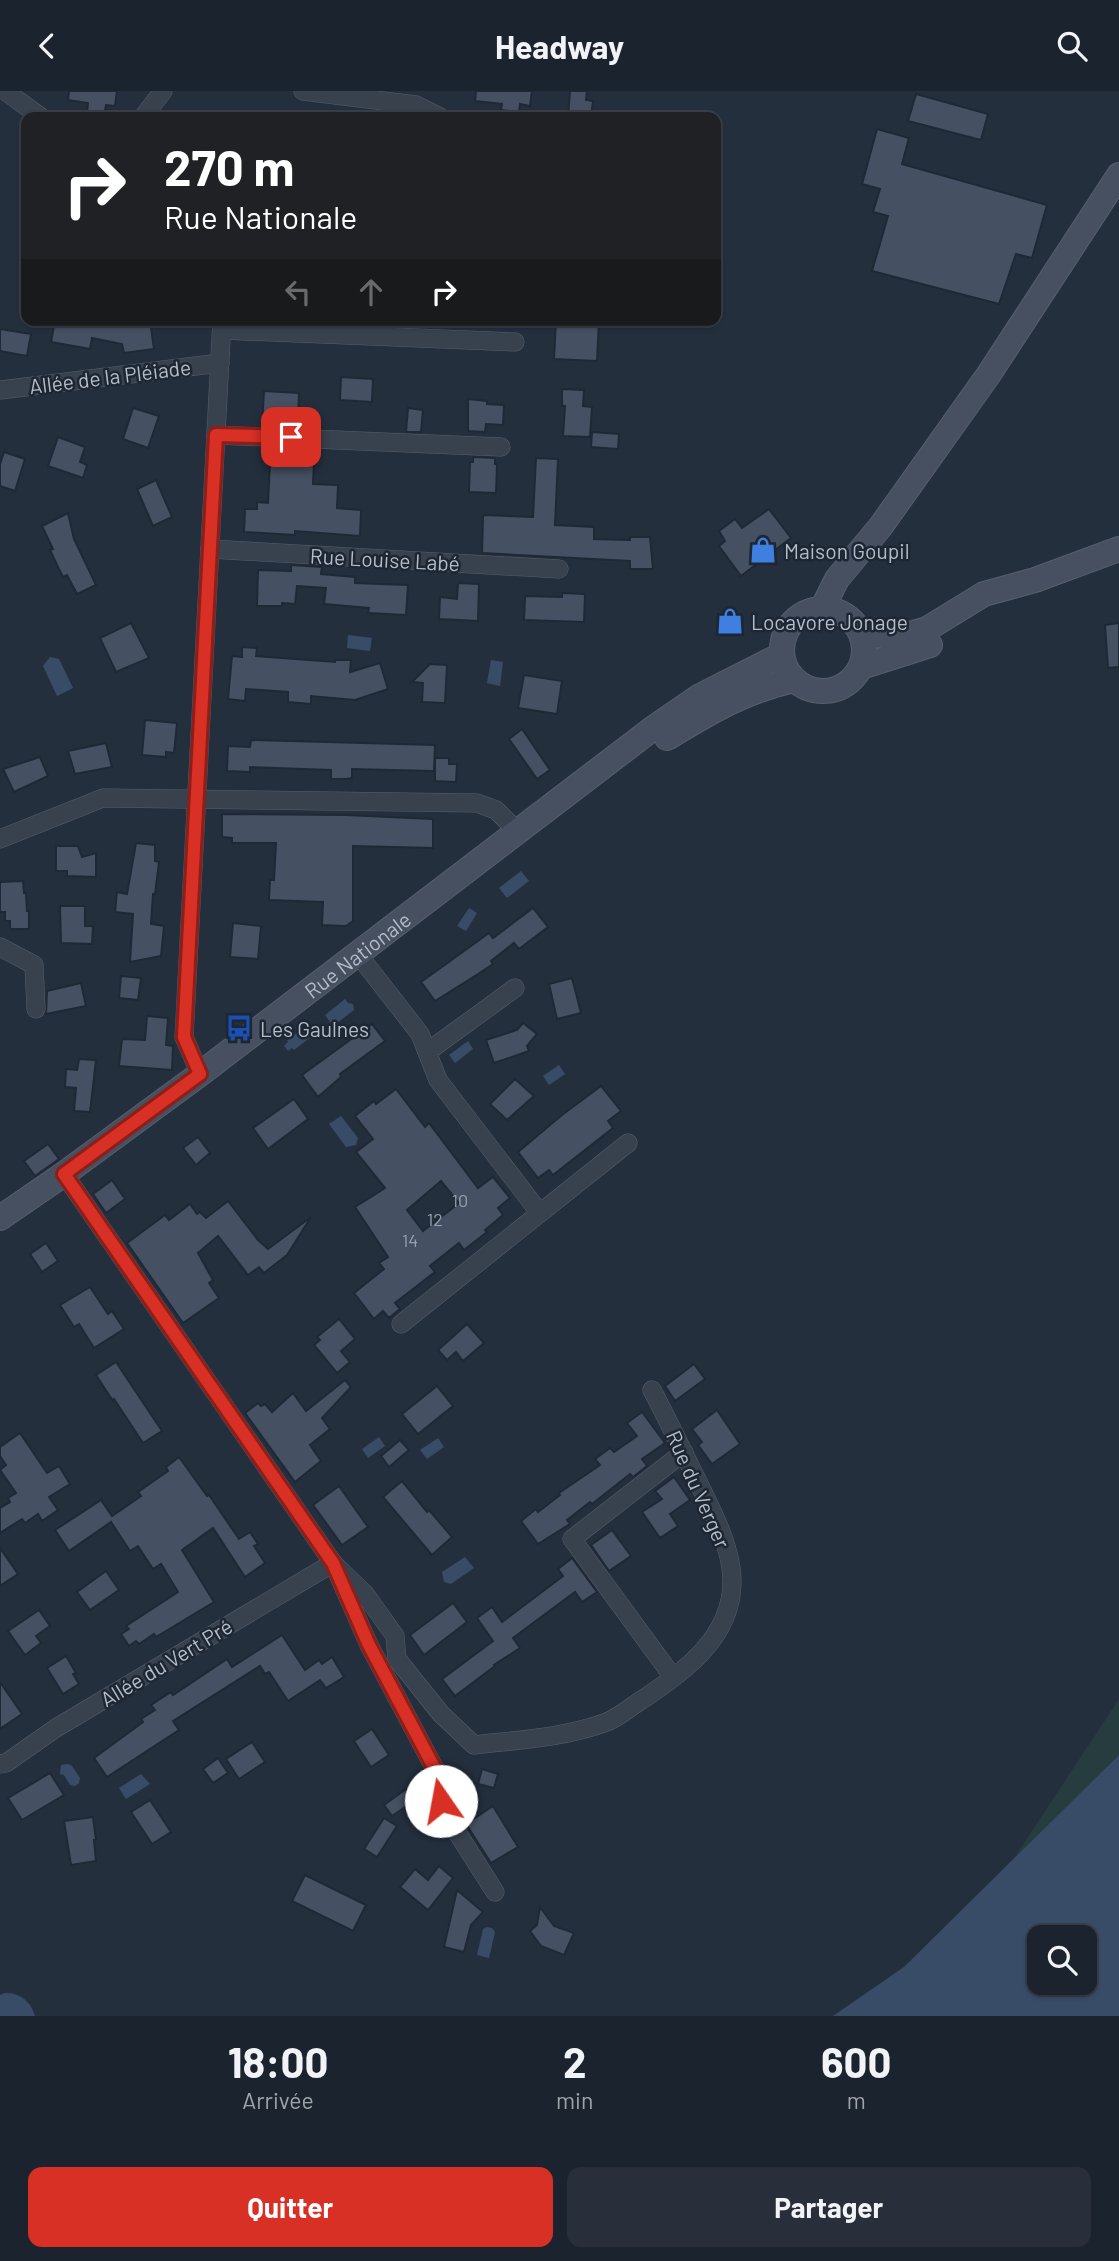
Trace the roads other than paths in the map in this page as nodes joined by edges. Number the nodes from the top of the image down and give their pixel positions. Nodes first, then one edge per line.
1 (5, 91) edge
2 (163, 91) edge
3 (303, 91) edge
4 (34, 112) edge
5 (147, 112) edge
6 (429, 112) edge
7 (1119, 176) edge
8 (222, 326) edge
9 (239, 326) edge
10 (515, 342) dead end
11 (219, 363) junction
12 (0, 390) edge
13 (216, 435) junction
14 (501, 447) dead end
15 (210, 549) junction
16 (1119, 549) edge
17 (559, 569) dead end
18 (1035, 580) junction
19 (842, 618) junction
20 (781, 655) junction
21 (861, 667) junction
22 (794, 680) junction
23 (196, 798) junction
24 (543, 811) junction
25 (517, 831) junction
26 (0, 839) edge
27 (0, 947) edge
28 (357, 953) junction
29 (515, 988) dead end
30 (36, 1009) dead end
31 (427, 1052) junction
32 (200, 1074) junction
33 (628, 1143) dead end
34 (64, 1174) junction
35 (540, 1212) junction
36 (0, 1218) edge
37 (401, 1324) dead end
38 (652, 1390) dead end
39 (684, 1452) junction
40 (333, 1563) junction
41 (673, 1677) junction
42 (0, 1764) edge
43 (495, 1892) dead end

1 - 4 street
2 - 5 street
3 - 6 street
7 - 19 main road
8 - 11 street
9 - 10 street
11 - 12 street, Allée de la Pléiade
11 - 13 street
13 - 14 street
13 - 15 street
15 - 17 street, Rue Louise Labé
15 - 23 street
16 - 18 main road
18 - 19 main road
18 - 21 main road
19 - 20 main road
19 - 21 main road
20 - 22 main road
20 - 24 main road, Rue Nationale
21 - 22 main road
22 - 24 main road, Rue Nationale
23 - 25 street
23 - 26 street
23 - 32 street
24 - 25 main road, Rue Nationale
25 - 28 main road, Rue Nationale
27 - 30 street
28 - 31 street
28 - 32 main road, Rue Nationale
29 - 31 street
31 - 35 street
32 - 34 main road, Rue Nationale
33 - 35 street
34 - 36 main road, Rue Nationale
34 - 40 street
35 - 37 street
38 - 39 street, Rue du Verger
39 - 41 street, Rue du Verger
39 - 41 street
40 - 41 street, Rue du Verger
40 - 42 street, Allée du Vert Pré
40 - 43 street

